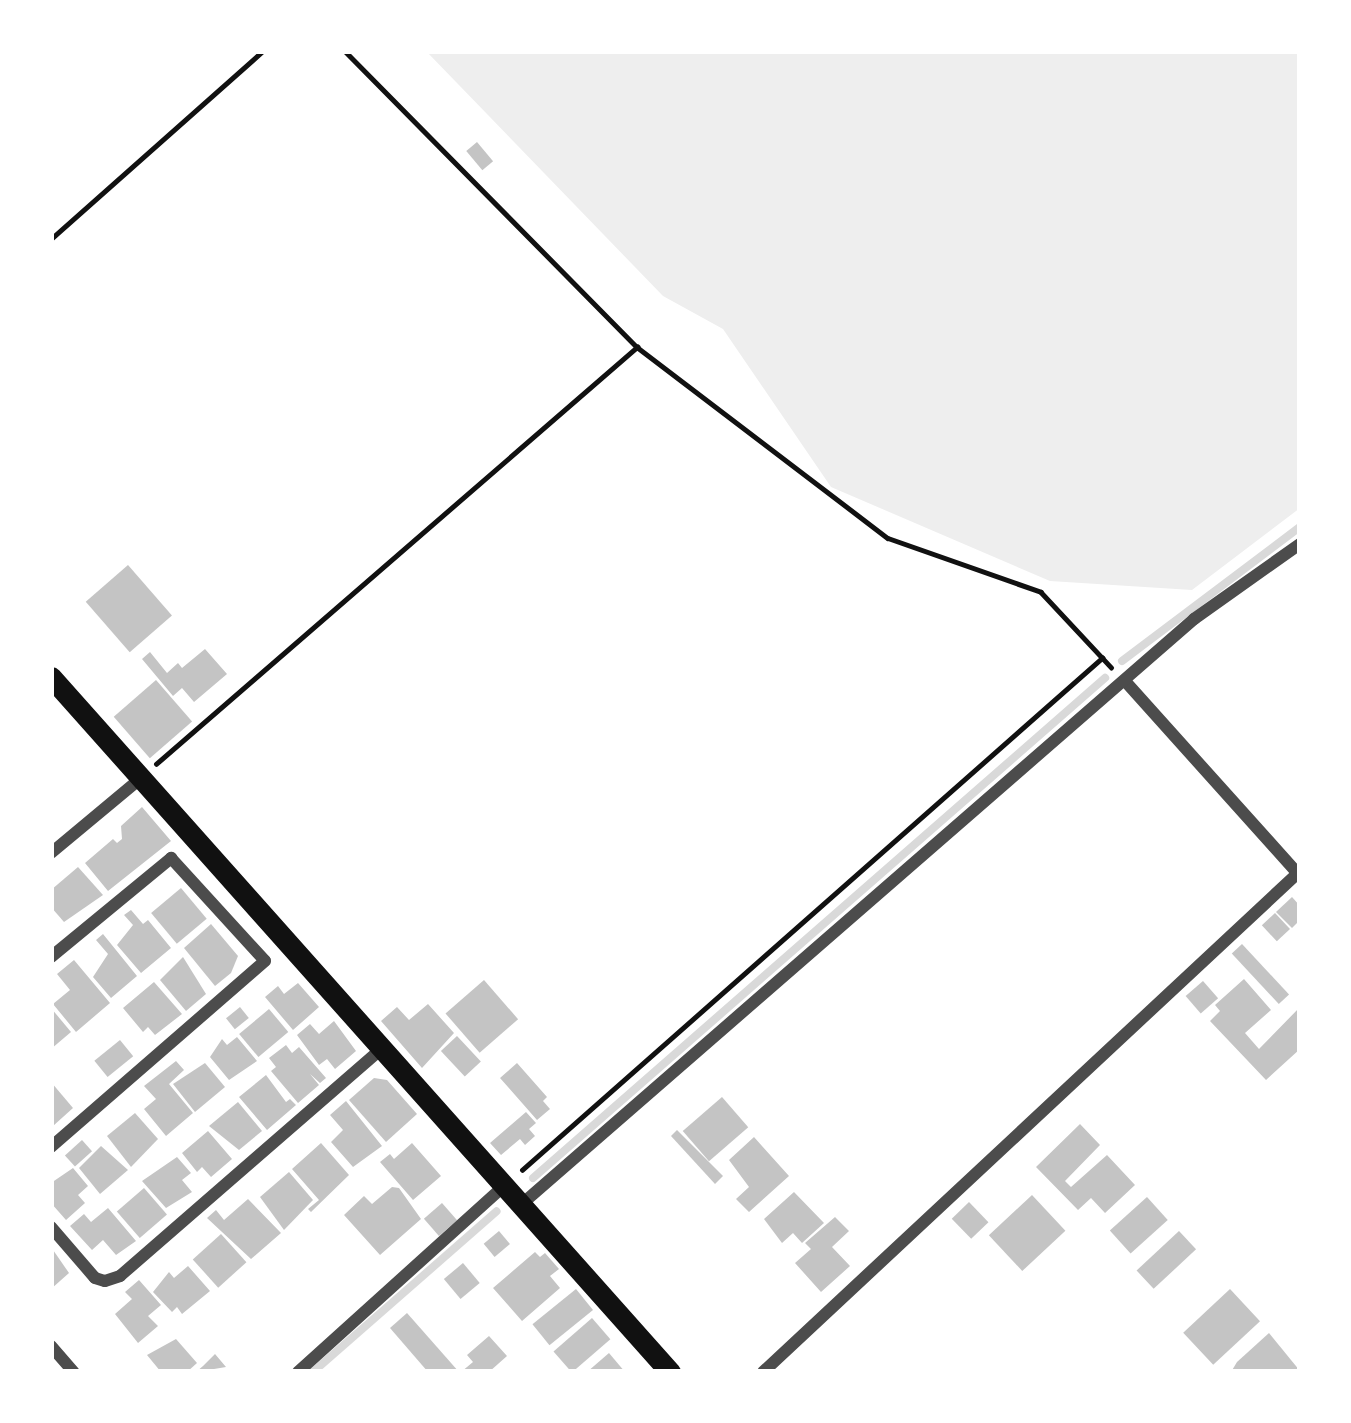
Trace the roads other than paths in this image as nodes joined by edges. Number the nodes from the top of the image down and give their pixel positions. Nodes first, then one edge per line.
1 (1300, 544) edge
2 (51, 677) edge
3 (1125, 680) junction
4 (141, 778) junction
5 (51, 853) edge
6 (1299, 873) edge
7 (51, 957) edge
8 (382, 1048) junction
9 (51, 1147) edge
10 (506, 1184) junction
11 (523, 1203) junction
12 (51, 1227) edge
13 (51, 1346) edge
14 (659, 1368) edge
15 (74, 1372) edge
16 (298, 1372) edge
17 (763, 1372) edge

1 - 3 street
2 - 4 main road
3 - 6 street
3 - 11 street
4 - 5 street
4 - 8 main road
6 - 17 street
7 - 9 street
8 - 10 main road
8 - 12 street
10 - 11 main road
10 - 16 street
11 - 14 main road
13 - 15 street

